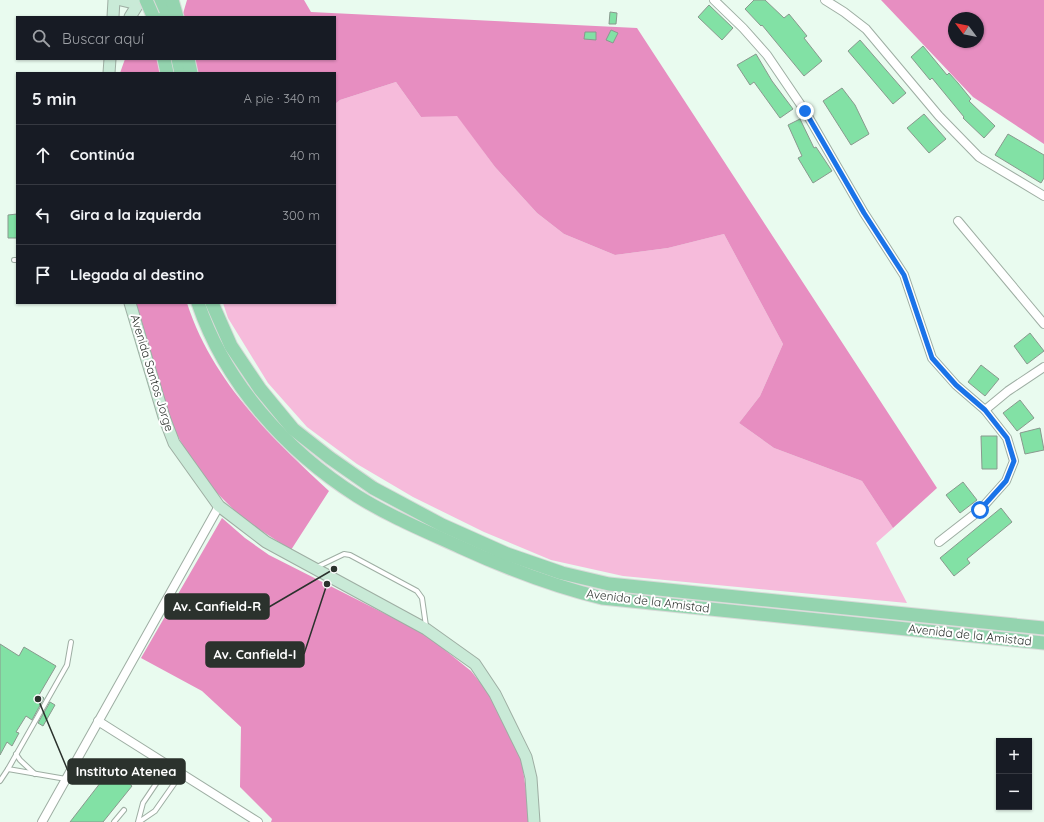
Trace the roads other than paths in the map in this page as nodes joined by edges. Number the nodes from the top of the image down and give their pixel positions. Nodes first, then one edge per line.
1 (114, 0) edge
2 (121, 0) edge
3 (154, 0) edge
4 (172, 0) edge
5 (182, 0) edge
6 (714, 0) edge
7 (825, 0) edge
8 (142, 2) edge
9 (164, 13) edge
10 (113, 16) edge
11 (131, 16) edge
12 (164, 60) edge
13 (178, 60) edge
14 (188, 60) edge
15 (167, 72) edge
16 (181, 72) edge
17 (191, 72) edge
18 (1044, 196) edge
19 (958, 221) dead end
20 (130, 304) edge
21 (198, 304) edge
22 (212, 304) edge
23 (1044, 324) edge
24 (1044, 367) edge
25 (985, 410) junction
26 (218, 506) junction
27 (939, 542) dead end
28 (315, 568) junction
29 (1044, 628) edge
30 (426, 629) junction
31 (71, 642) dead end
32 (1044, 643) edge
33 (98, 721) junction
34 (16, 754) junction
35 (169, 766) junction
36 (8, 769) junction
37 (35, 774) junction
38 (181, 774) junction
39 (66, 779) junction
40 (0, 781) edge
41 (124, 810) dead end
42 (42, 822) edge
43 (114, 822) edge
44 (139, 822) edge
45 (258, 822) edge
46 (534, 822) edge

1 - 10 main road
2 - 8 main road
3 - 8 main road
4 - 9 main road
5 - 9 main road
6 - 25 street
7 - 18 street
8 - 9 main road, bridge
8 - 11 main road
12 - 15 main road
13 - 16 main road
14 - 17 main road
19 - 23 street
20 - 26 main road, Avenida Santos Jorge
21 - 32 main road, Avenida de la Amistad
22 - 29 main road, Avenida de la Amistad
24 - 25 street
25 - 27 street
26 - 28 main road, Avenida Santos Jorge
26 - 33 street
28 - 30 main road, Avenida Santos Jorge
28 - 30 lane
30 - 46 main road, Avenida Santos Jorge
31 - 34 lane
33 - 35 street
33 - 39 street
34 - 36 lane
34 - 37 lane
35 - 38 street
35 - 44 lane
36 - 37 lane
36 - 40 lane
37 - 39 lane
38 - 44 lane
38 - 45 street
39 - 42 street
41 - 43 lane

